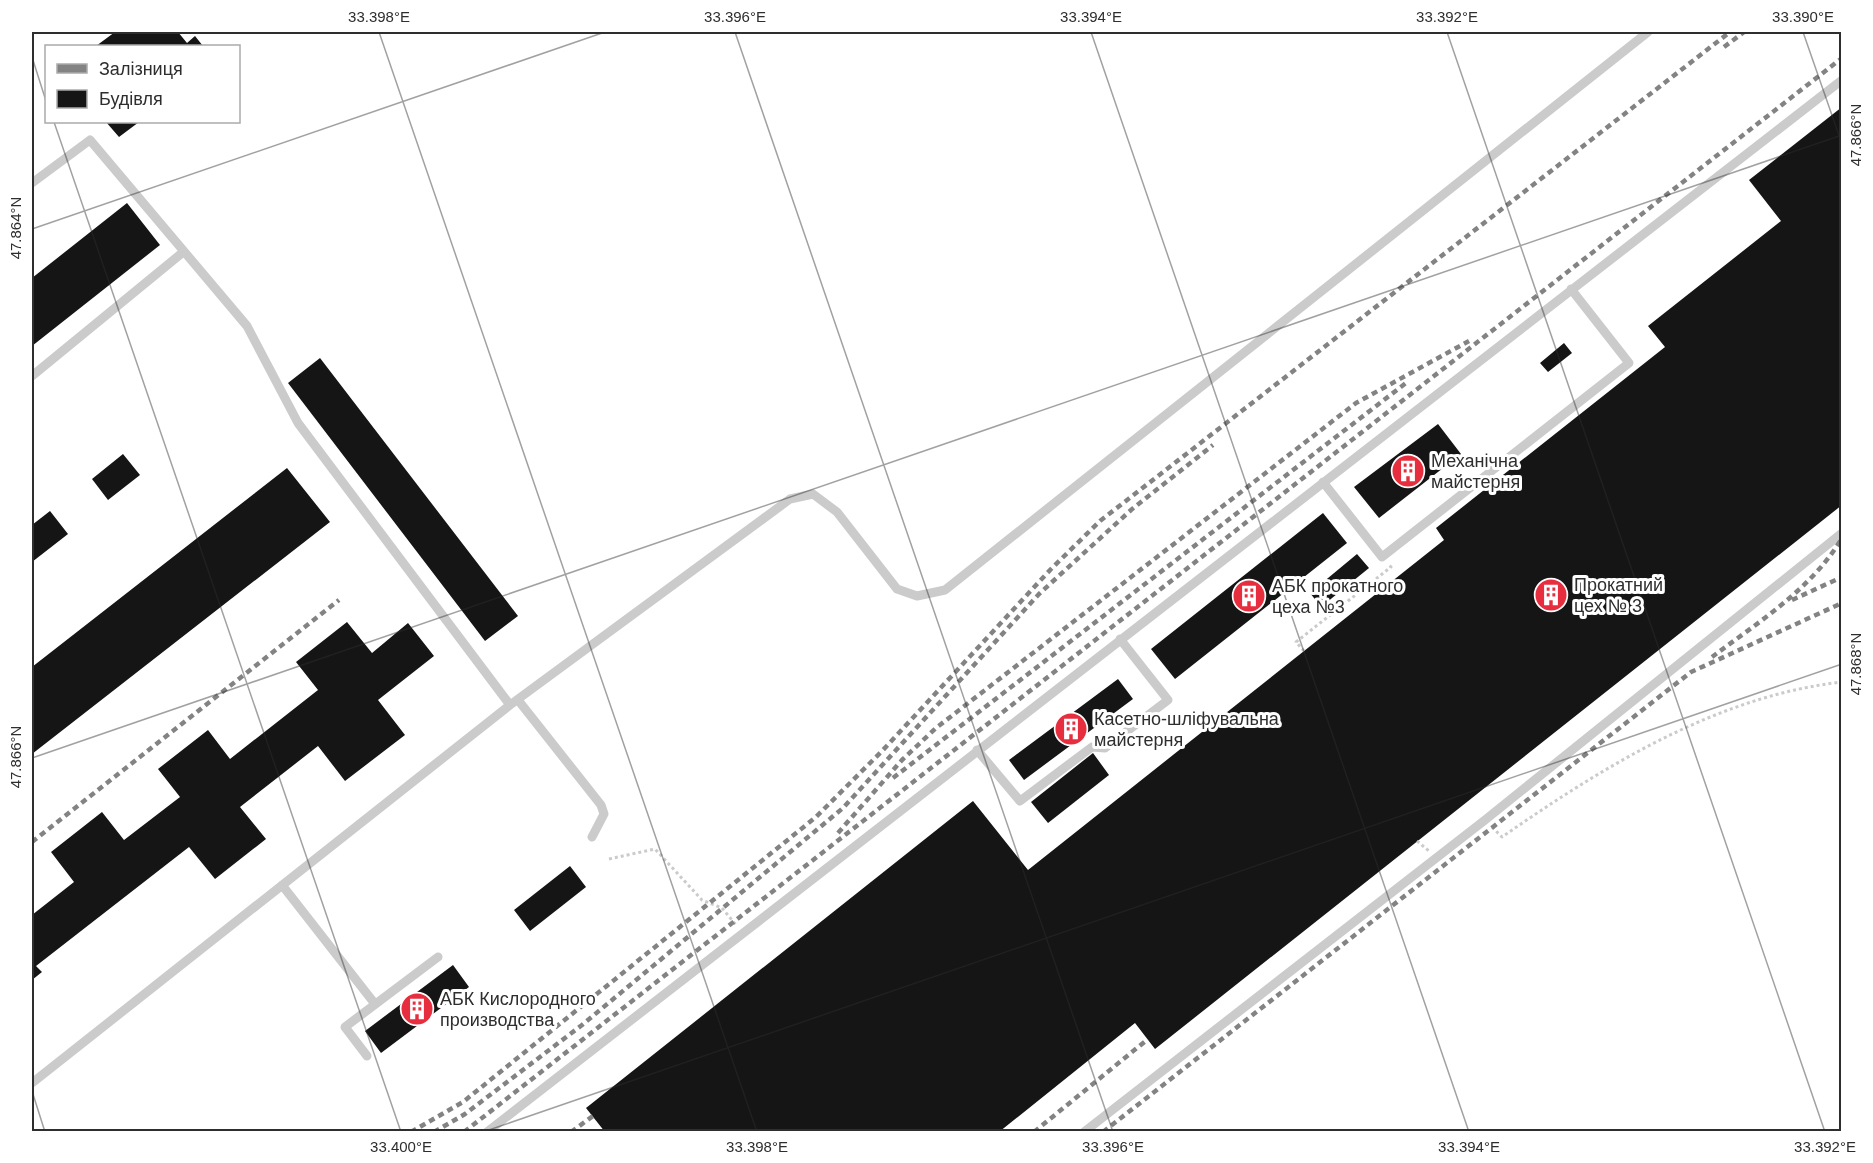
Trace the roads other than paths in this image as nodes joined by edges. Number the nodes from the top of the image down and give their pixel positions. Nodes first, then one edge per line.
1 (1648, 32) edge
2 (1842, 80) edge
3 (32, 183) edge
4 (183, 252) junction
5 (1571, 289) junction
6 (32, 376) edge
7 (1323, 482) junction
8 (1842, 533) edge
9 (1120, 639) junction
10 (514, 703) junction
11 (977, 750) junction
12 (591, 837) dead end
13 (282, 885) junction
14 (438, 957) dead end
15 (375, 1004) junction
16 (367, 1056) dead end
17 (32, 1083) edge
18 (487, 1131) edge
19 (1084, 1131) edge

1 - 10 lane
2 - 5 lane
3 - 4 lane
4 - 6 lane
4 - 10 lane
5 - 7 lane
5 - 7 lane
7 - 9 lane
8 - 19 lane
9 - 11 lane
9 - 11 lane
10 - 12 lane
10 - 13 lane
11 - 18 lane
13 - 15 lane
13 - 17 lane
14 - 15 lane
15 - 16 lane

